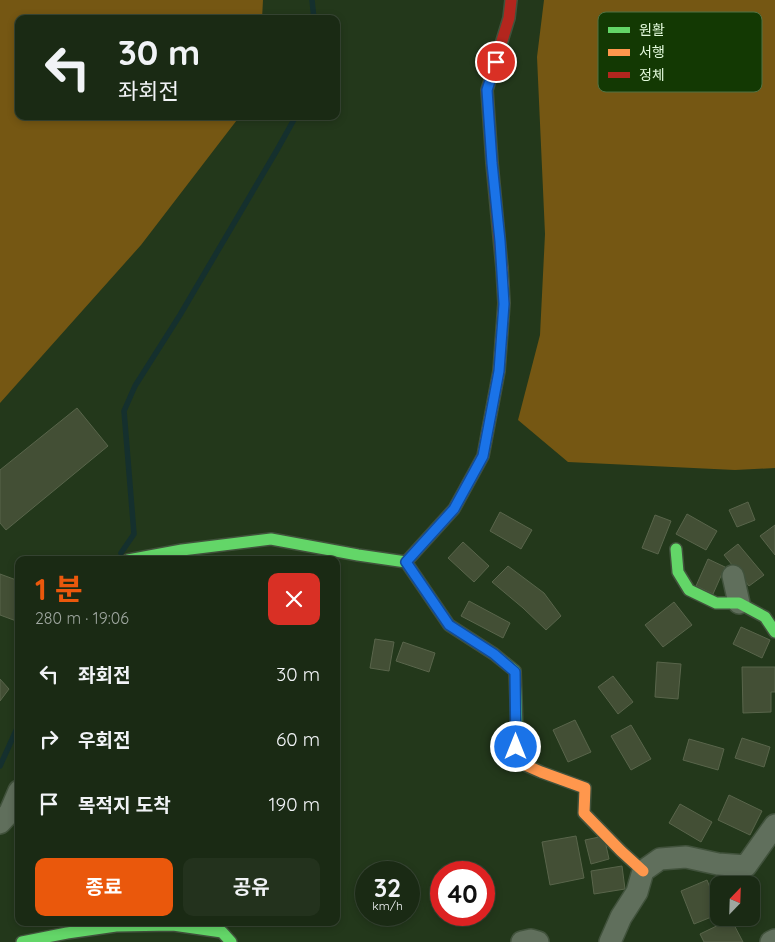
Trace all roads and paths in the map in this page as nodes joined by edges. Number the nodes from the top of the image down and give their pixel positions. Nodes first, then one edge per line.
1 (511, 0) edge
2 (676, 550) dead end
3 (147, 556) edge
4 (406, 562) junction
5 (733, 576) dead end
6 (738, 603) junction
7 (775, 632) edge
8 (15, 801) edge
9 (0, 823) edge
10 (775, 826) edge
11 (643, 871) junction
12 (775, 940) edge
13 (22, 942) edge
14 (231, 942) edge
15 (522, 942) edge
16 (538, 942) edge
17 (610, 942) edge
18 (771, 942) edge

1 - 4 street
2 - 6 street
3 - 4 street
4 - 11 street
5 - 6 street
6 - 7 street
8 - 9 street
10 - 11 street
11 - 17 street
12 - 18 street
13 - 14 street
15 - 16 street

